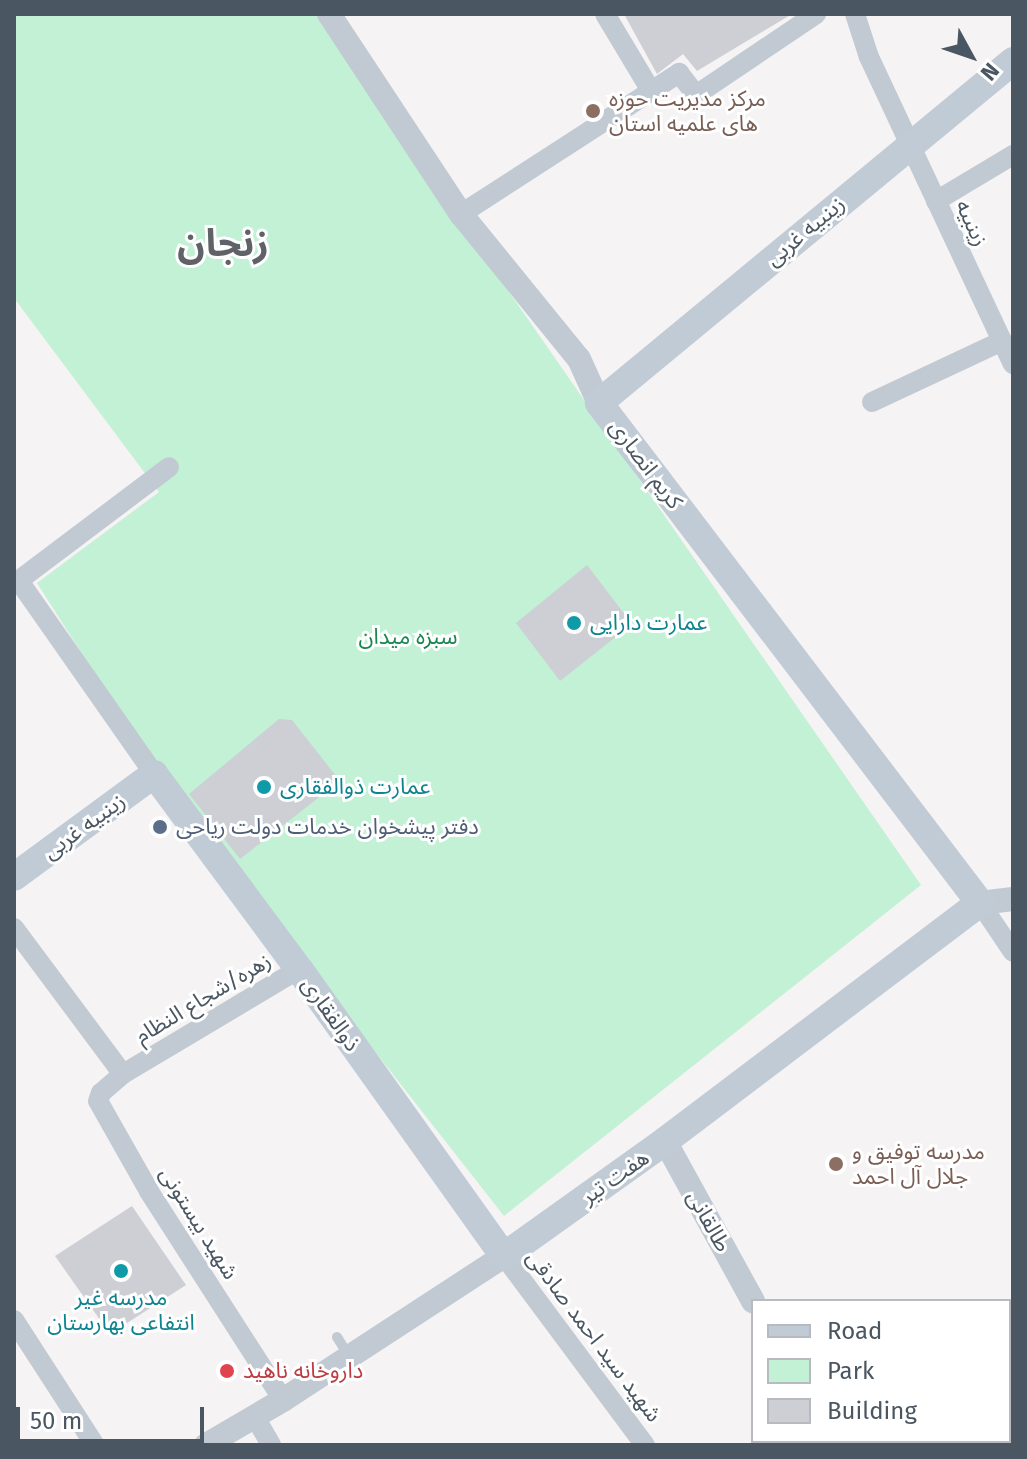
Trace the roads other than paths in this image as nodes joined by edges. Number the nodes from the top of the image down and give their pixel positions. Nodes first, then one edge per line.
1 (329, 14) edge
2 (605, 14) edge
3 (816, 14) edge
4 (855, 14) edge
5 (1013, 61) edge
6 (651, 91) junction
7 (909, 145) junction
8 (1013, 155) edge
9 (936, 201) junction
10 (461, 214) junction
11 (1002, 341) junction
12 (1013, 364) edge
13 (872, 402) dead end
14 (599, 403) junction
15 (169, 467) dead end
16 (16, 583) edge
17 (154, 774) junction
18 (14, 877) edge
19 (977, 899) junction
20 (1013, 899) edge
21 (14, 928) edge
22 (1013, 952) edge
23 (299, 969) junction
24 (123, 1074) junction
25 (665, 1141) junction
26 (501, 1252) junction
27 (752, 1299) edge
28 (14, 1320) edge
29 (283, 1400) junction
30 (255, 1417) junction
31 (95, 1445) edge
32 (206, 1445) edge
33 (271, 1445) edge
34 (645, 1445) edge

1 - 10 street, کریم انصاری
2 - 6 street
3 - 6 street
4 - 7 street, زینبیه
5 - 7 main road, زینبیه غربی
6 - 10 street
7 - 9 street, زینبیه
7 - 14 main road, زینبیه غربی
8 - 9 street
9 - 11 street, زینبیه
10 - 14 street, کریم انصاری
11 - 12 street, زینبیه
11 - 13 street
14 - 19 main road, کریم انصاری
15 - 16 street
16 - 17 street
17 - 18 main road, زینبیه غربی
17 - 23 main road, ذوالفقاری
19 - 20 street
19 - 22 street
19 - 25 main road, هفت تیر
19 - 26 main road
21 - 24 street, زهره/شجاع النظام
23 - 24 street, زهره/شجاع النظام
23 - 26 main road, ذوالفقاری
24 - 29 street, شهید بیستونی
25 - 26 main road, هفت تیر
25 - 27 street, طالقانی
26 - 29 street, هفت تیر
26 - 34 street, شهید سید احمد صادقی
28 - 31 street
29 - 30 street, هفت تیر
30 - 32 street, هفت تیر
30 - 33 street

